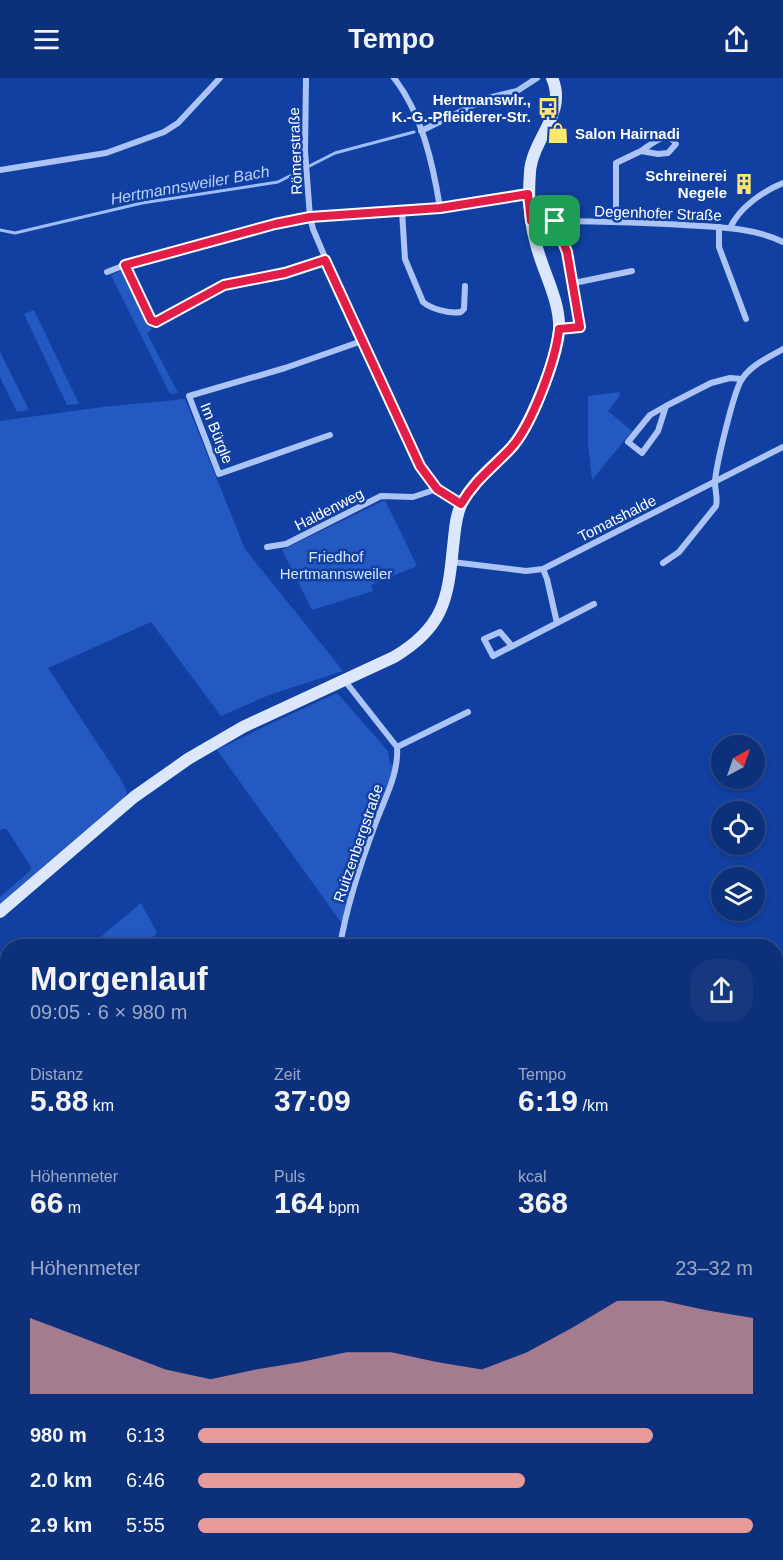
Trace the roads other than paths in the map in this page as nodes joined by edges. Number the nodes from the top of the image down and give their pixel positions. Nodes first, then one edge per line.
1 (220, 78) edge
2 (306, 78) edge
3 (394, 78) edge
4 (537, 78) edge
5 (552, 78) edge
6 (421, 131) junction
7 (641, 151) junction
8 (0, 170) edge
9 (783, 183) edge
10 (528, 194) junction
11 (440, 208) junction
12 (402, 211) junction
13 (310, 217) junction
14 (531, 221) junction
15 (555, 221) junction
16 (616, 222) junction
17 (719, 227) junction
18 (730, 228) junction
19 (783, 241) edge
20 (325, 260) junction
21 (125, 265) junction
22 (632, 271) dead end
23 (107, 272) dead end
24 (574, 283) junction
25 (465, 286) dead end
26 (746, 319) dead end
27 (559, 329) junction
28 (362, 341) junction
29 (783, 349) edge
30 (742, 379) junction
31 (666, 406) junction
32 (330, 435) dead end
33 (783, 447) edge
34 (715, 482) junction
35 (437, 489) junction
36 (461, 504) junction
37 (267, 547) dead end
38 (452, 562) junction
39 (663, 563) dead end
40 (543, 569) junction
41 (594, 604) dead end
42 (557, 623) junction
43 (513, 646) junction
44 (345, 681) junction
45 (468, 712) dead end
46 (397, 747) junction
47 (0, 912) edge
48 (341, 939) edge

1 - 8 street
2 - 13 street, Römerstraße
3 - 6 street
4 - 6 street
5 - 10 street
6 - 11 street
7 - 7 street
7 - 16 street
9 - 18 street
10 - 11 street
10 - 14 street
11 - 12 street
12 - 13 street
12 - 25 street
13 - 20 street, Römerstraße
13 - 21 street
14 - 15 street, Degenhofer Straße
14 - 27 street
15 - 16 street, Degenhofer Straße
15 - 24 street
16 - 17 street, Degenhofer Straße
17 - 18 street, Degenhofer Straße
17 - 26 street
18 - 19 street, Degenhofer Straße
20 - 21 street
20 - 28 street, Römerstraße
21 - 23 street
22 - 24 street
24 - 27 street
27 - 36 street
28 - 32 street, Im Bürgle
28 - 35 street, Römerstraße
29 - 30 street
30 - 31 street
30 - 34 street
31 - 31 street
33 - 34 street, Tomatshalde
34 - 39 street
34 - 40 street, Tomatshalde
35 - 36 street, Römerstraße
35 - 37 street, Haldenweg
36 - 38 street
38 - 40 street, Tomatshalde
38 - 44 street
40 - 42 street
41 - 42 street
42 - 43 street
43 - 43 street
44 - 46 street
44 - 47 street
45 - 46 street
46 - 48 street, Ruitzenbergstraße

